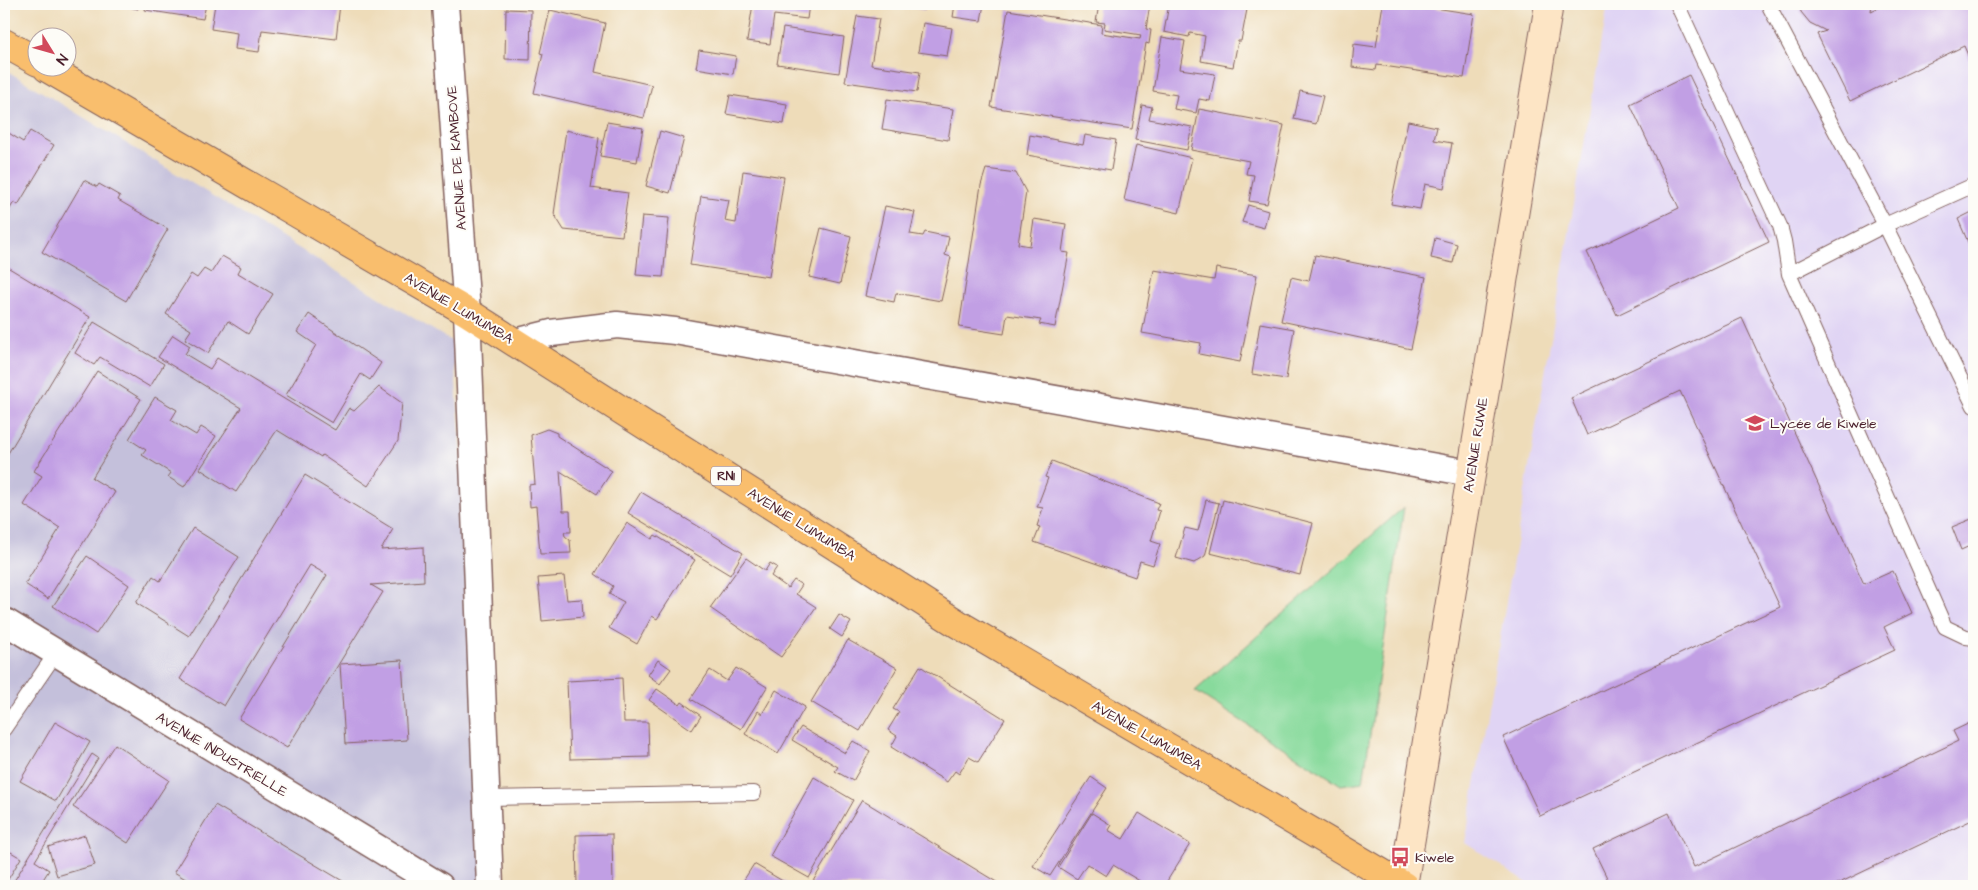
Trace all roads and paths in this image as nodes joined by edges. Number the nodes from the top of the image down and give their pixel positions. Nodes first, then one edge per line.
1 (445, 4) edge
2 (1549, 4) edge
3 (1678, 4) edge
4 (1768, 4) edge
5 (4, 42) edge
6 (28, 56) edge
7 (64, 78) edge
8 (1974, 184) edge
9 (1885, 225) junction
10 (1789, 274) junction
11 (467, 312) junction
12 (515, 342) junction
13 (1974, 406) edge
14 (1470, 473) junction
15 (4, 621) edge
16 (1974, 638) edge
17 (56, 653) junction
18 (4, 729) edge
19 (754, 793) dead end
20 (487, 798) junction
21 (440, 886) edge
22 (490, 886) edge
23 (1403, 886) edge

1 - 11 street, AVENUE DE KAMBOVE
2 - 14 street, AVENUE RUWE
3 - 10 lane
4 - 9 lane
5 - 6 highway
7 - 11 highway, AVENUE LUMUMBA / RN1
8 - 9 lane
9 - 10 lane
9 - 13 lane
10 - 16 lane
11 - 12 highway, AVENUE LUMUMBA / RN1
11 - 20 street, AVENUE DE KAMBOVE
12 - 14 street
12 - 23 highway, AVENUE LUMUMBA / RN1
14 - 23 street, AVENUE RUWE
15 - 17 street, AVENUE INDUSTRIELLE
17 - 18 lane
17 - 21 street, AVENUE INDUSTRIELLE
19 - 20 lane
20 - 22 street, AVENUE DE KAMBOVE

